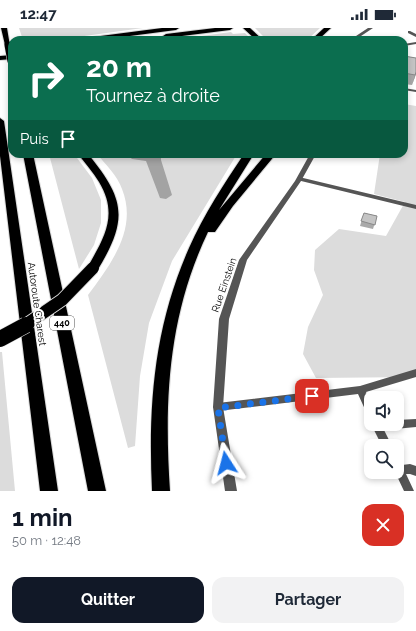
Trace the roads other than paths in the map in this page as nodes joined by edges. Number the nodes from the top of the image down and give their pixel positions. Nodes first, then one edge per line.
1 (4, 28) edge
2 (176, 28) edge
3 (230, 28) edge
4 (246, 28) edge
5 (328, 28) edge
6 (371, 28) edge
7 (409, 32) dead end
8 (115, 36) edge
9 (169, 36) edge
10 (256, 36) edge
11 (319, 36) edge
12 (358, 36) edge
13 (416, 36) edge
14 (8, 41) edge
15 (0, 121) edge
16 (29, 158) edge
17 (86, 158) edge
18 (246, 158) edge
19 (268, 158) edge
20 (311, 158) edge
21 (299, 179) junction
22 (416, 207) edge
23 (189, 260) junction
24 (0, 339) edge
25 (416, 373) edge
26 (360, 390) junction
27 (364, 398) edge
28 (218, 408) junction
29 (416, 423) edge
30 (404, 424) edge
31 (404, 468) edge
32 (416, 471) edge
33 (403, 479) edge
34 (49, 491) edge
35 (97, 491) edge
36 (161, 491) edge
37 (231, 491) edge
38 (409, 491) edge

1 - 14 highway
2 - 8 highway
3 - 9 highway
4 - 10 highway
5 - 11 highway
6 - 12 street
7 - 13 lane
15 - 34 highway, Autoroute Charest
16 - 35 highway, Autoroute Charest / 440
17 - 24 highway, bridge
18 - 23 highway
19 - 23 highway
20 - 21 street, Rue Einstein
21 - 22 lane
21 - 28 street, Rue Einstein
23 - 36 highway
25 - 26 lane
26 - 27 lane
26 - 28 lane
28 - 37 street, Rue Einstein
29 - 30 lane
31 - 32 lane
33 - 38 lane

